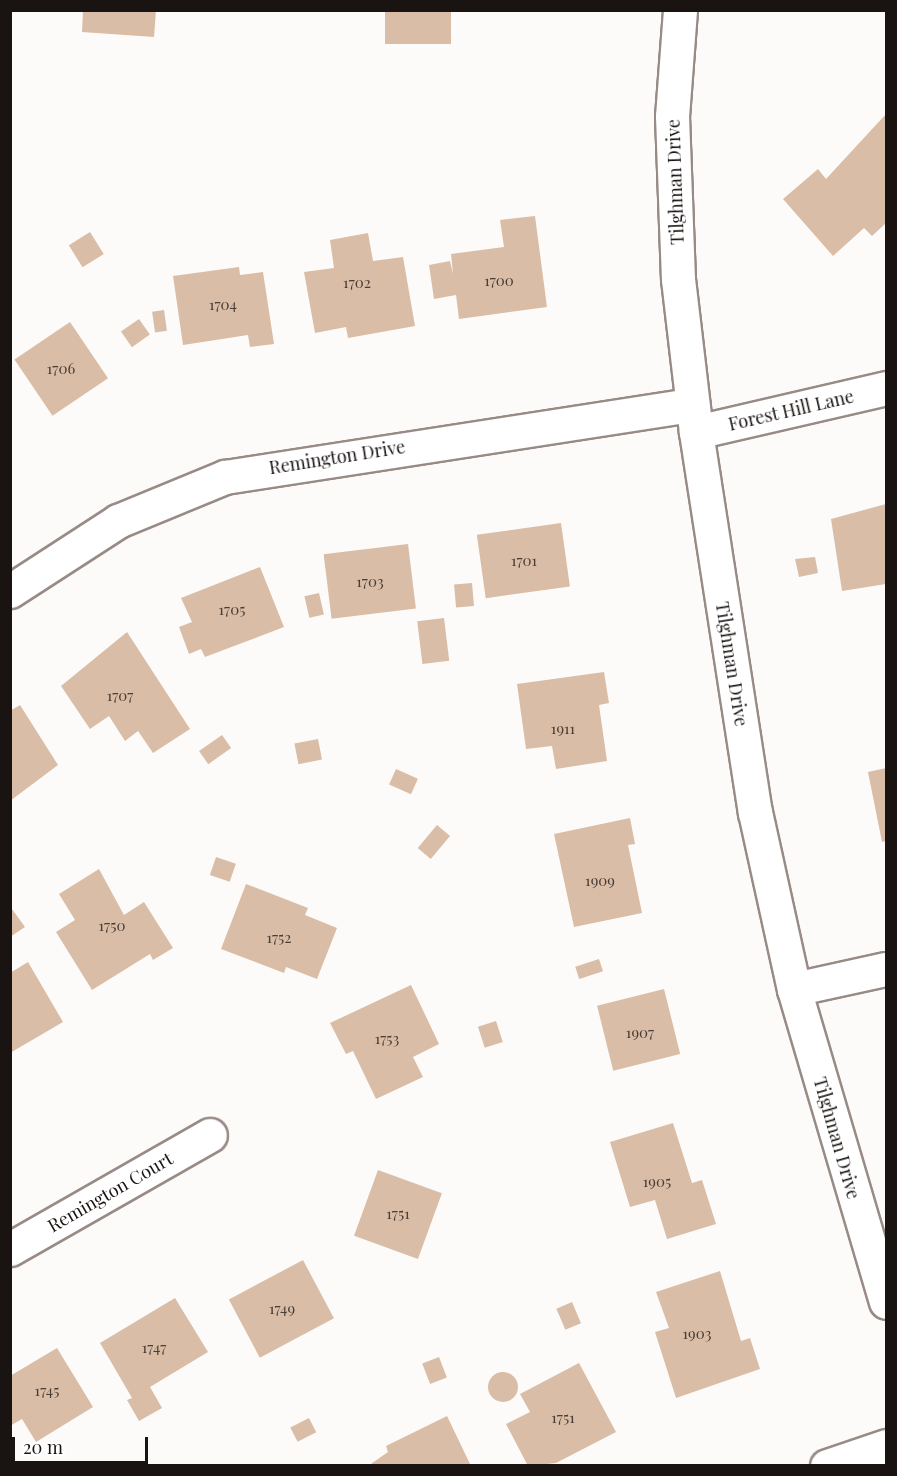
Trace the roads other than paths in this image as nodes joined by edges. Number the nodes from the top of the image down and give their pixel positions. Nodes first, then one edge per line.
1 (680, 10) edge
2 (886, 388) edge
3 (694, 418) junction
4 (10, 591) edge
5 (886, 969) edge
6 (794, 989) junction
7 (210, 1135) dead end
8 (10, 1249) edge
9 (886, 1302) edge
10 (886, 1446) edge
11 (827, 1466) edge

1 - 3 street, Tilghman Drive
2 - 3 street, Forest Hill Lane
3 - 4 street, Remington Drive
3 - 6 street, Tilghman Drive
5 - 6 street
6 - 9 street, Tilghman Drive
7 - 8 street, Remington Court
10 - 11 street

